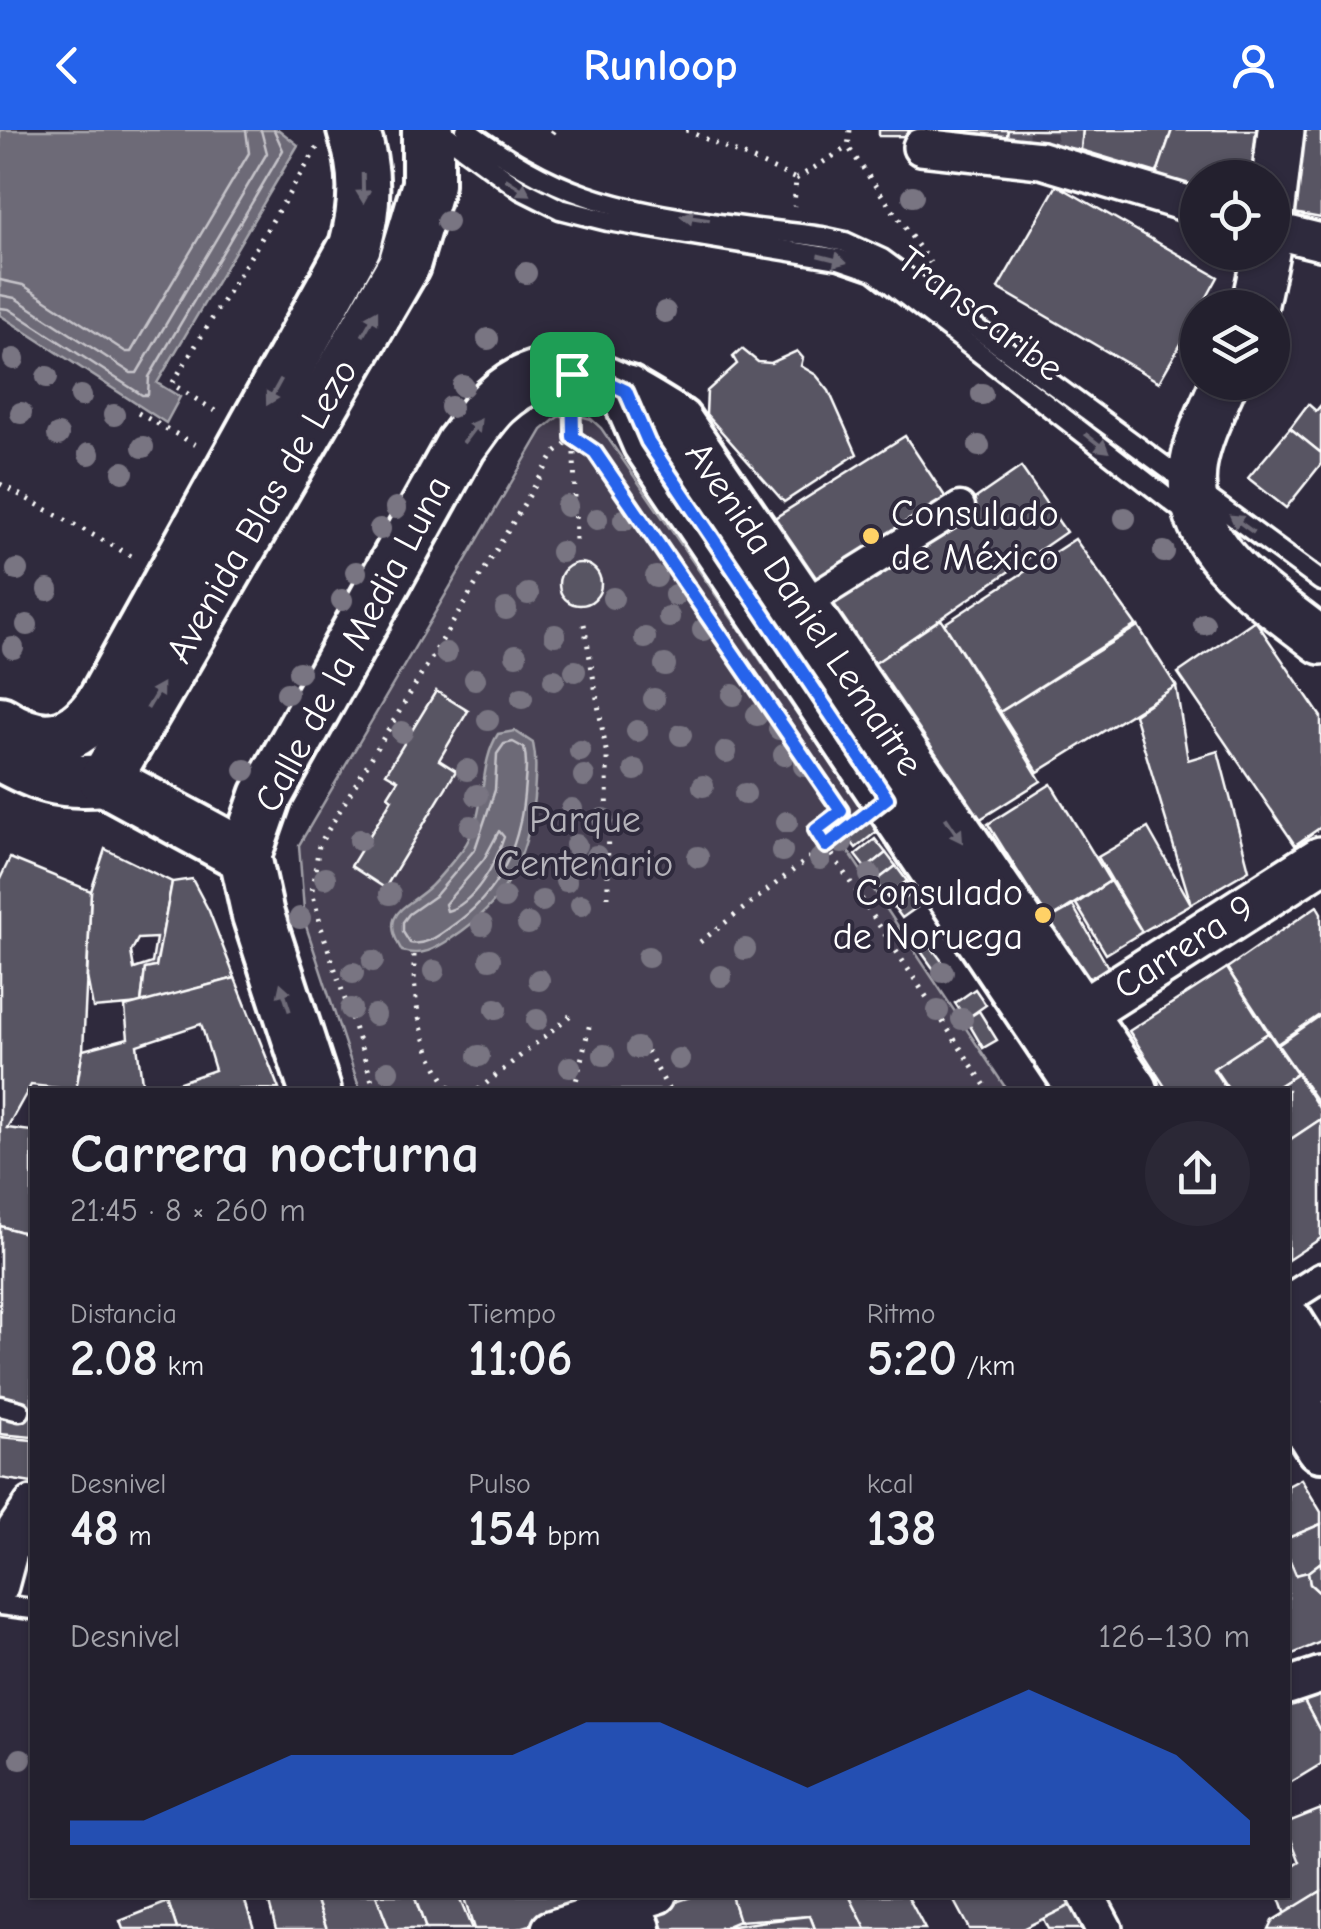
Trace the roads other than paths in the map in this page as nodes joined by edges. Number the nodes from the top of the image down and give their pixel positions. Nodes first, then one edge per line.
1 (353, 130) edge
2 (428, 130) edge
3 (438, 130) edge
4 (466, 130) edge
5 (1282, 130) edge
6 (921, 147) dead end
7 (1278, 160) edge
8 (1180, 202) edge
9 (1290, 234) edge
10 (1321, 242) edge
11 (626, 391) junction
12 (1217, 400) edge
13 (960, 506) dead end
14 (1197, 507) junction
15 (1321, 581) edge
16 (802, 606) junction
17 (1321, 618) edge
18 (1321, 641) edge
19 (0, 722) edge
20 (0, 755) edge
21 (105, 780) junction
22 (245, 856) junction
23 (1317, 871) edge
24 (1064, 1025) junction
25 (314, 1088) edge
26 (1083, 1088) edge
27 (1130, 1088) edge
28 (1321, 1278) edge
29 (1290, 1298) edge
30 (1290, 1327) edge
31 (1321, 1376) edge
32 (1290, 1396) edge
33 (0, 1406) edge
34 (20, 1412) dead end
35 (1321, 1446) edge
36 (30, 1508) edge
37 (1, 1583) edge
38 (30, 1608) edge
39 (1321, 1675) edge
40 (1290, 1685) edge
41 (1088, 1898) edge
42 (633, 1906) edge
43 (550, 1929) edge
44 (1104, 1929) edge

1 -> 19 main road, Avenida Blas de Lezo
21 -> 2 main road, Avenida Blas de Lezo
3 -> 14 lane, TransCaribe
14 -> 4 lane, TransCaribe
5 - 7 street
6 - 8 street
9 - 10 street
11 - 16 main road, Avenida Daniel Lemaitre
22 -> 11 main road, Calle de la Media Luna
11 - 24 main road, Avenida Daniel Lemaitre
12 - 14 street
13 - 16 street
15 -> 14 lane, TransCaribe
14 - 17 lane, TransCaribe
14 - 18 street
16 -> 24 main road, Avenida Daniel Lemaitre
20 - 21 main road
21 - 22 main road
25 -> 22 main road, Calle de la Media Luna
23 - 24 street, Carrera 9
24 - 26 main road, Avenida Daniel Lemaitre
24 - 27 main road, Avenida Daniel Lemaitre
28 - 29 street
30 - 31 main road
32 - 35 main road
33 - 34 lane
36 - 37 street
37 - 38 lane
39 - 40 street
41 - 44 street
42 - 43 street

